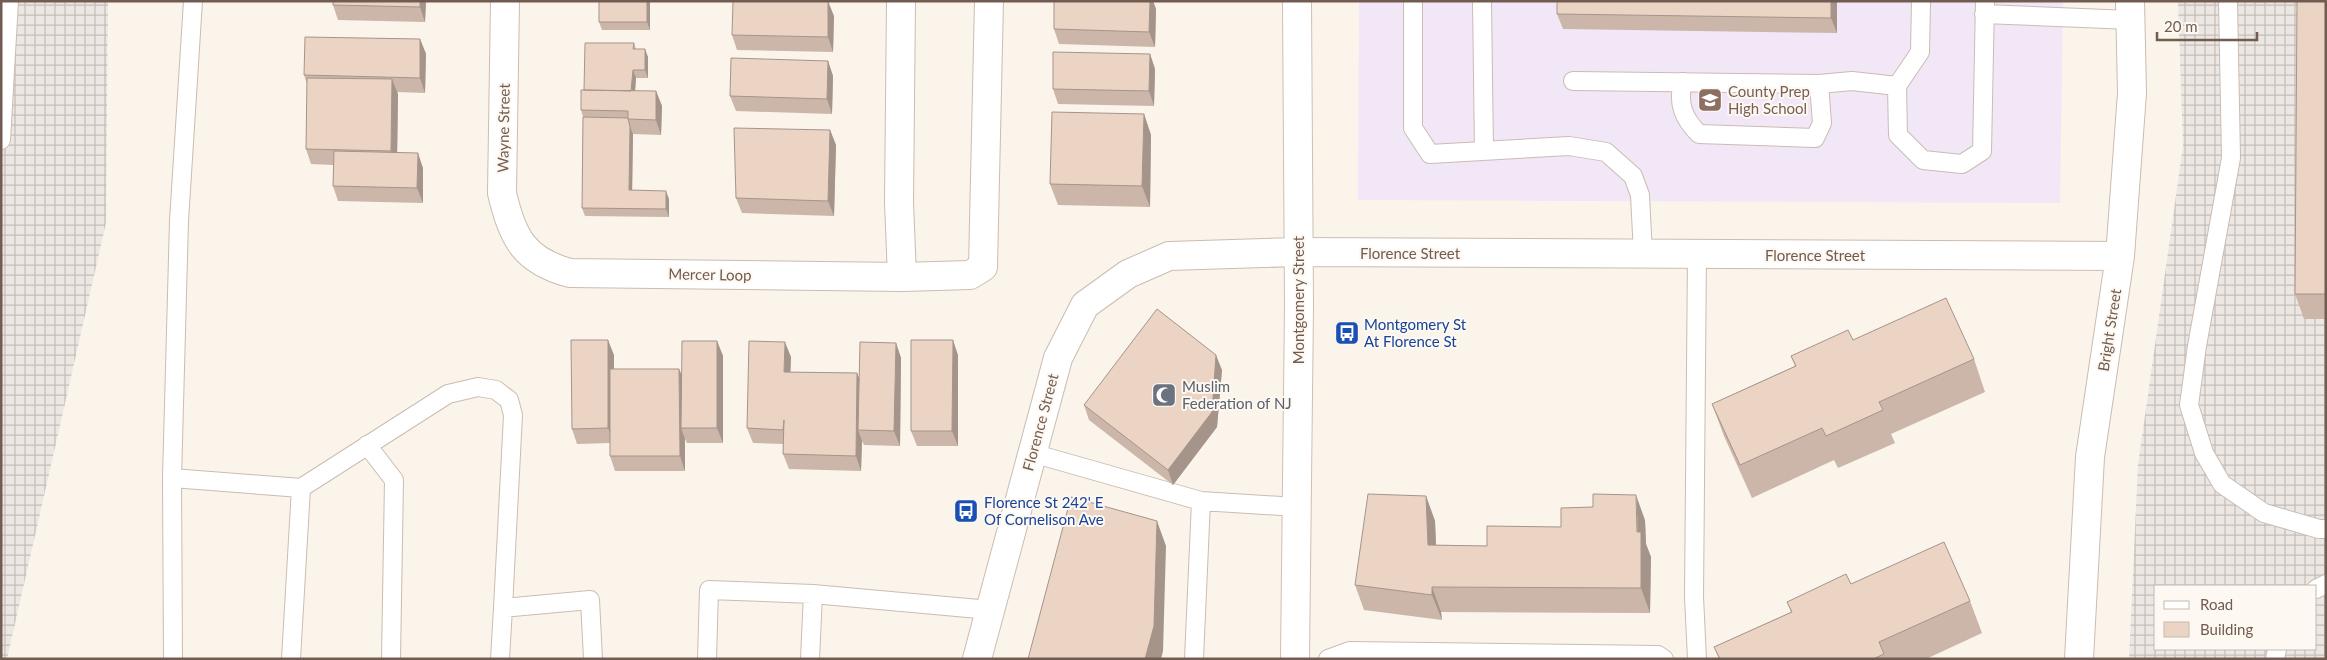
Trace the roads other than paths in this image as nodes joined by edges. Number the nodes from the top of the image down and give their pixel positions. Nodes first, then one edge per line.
1 (8, 1) edge
2 (193, 1) edge
3 (505, 1) edge
4 (901, 1) edge
5 (989, 1) edge
6 (1297, 1) edge
7 (1413, 1) edge
8 (1482, 1) edge
9 (1921, 1) edge
10 (2228, 1) edge
11 (1985, 8) edge
12 (2131, 11) edge
13 (1573, 81) dead end
14 (1683, 82) junction
15 (1819, 84) junction
16 (1897, 86) junction
17 (1, 140) edge
18 (1484, 151) junction
19 (524, 250) joint
20 (1298, 252) junction
21 (1644, 254) junction
22 (1696, 254) junction
23 (2120, 256) junction
24 (902, 277) junction
25 (368, 445) junction
26 (1032, 453) junction
27 (172, 478) junction
28 (301, 488) junction
29 (1201, 501) junction
30 (1297, 507) junction
31 (2326, 529) edge
32 (813, 594) junction
33 (503, 608) junction
34 (990, 610) junction
35 (174, 659) edge
36 (291, 659) edge
37 (391, 659) edge
38 (500, 659) edge
39 (593, 659) edge
40 (706, 659) edge
41 (810, 659) edge
42 (977, 659) edge
43 (1194, 659) edge
44 (1295, 659) edge
45 (1328, 659) edge
46 (1664, 659) edge
47 (1697, 659) edge
48 (2079, 659) edge

1 - 17 lane
2 - 27 lane
3 - 19 street, Wayne Street
4 - 24 street
5 - 24 street, Mercer Loop
6 - 20 street, Montgomery Street
7 - 18 lane
8 - 18 lane
9 - 16 lane
10 - 31 lane
11 - 12 lane
11 - 16 lane
12 - 23 street, Bright Street
13 - 14 lane
14 - 15 lane
14 - 15 lane
15 - 16 lane
18 - 21 lane
19 - 24 street, Mercer Loop
20 - 21 street, Florence Street
20 - 26 street, Florence Street
20 - 30 street, Montgomery Street
21 - 22 street, Florence Street
22 - 23 street, Florence Street
22 - 47 lane
23 - 48 street, Bright Street
25 - 28 lane
25 - 33 lane
25 - 37 lane
26 - 29 lane
26 - 34 street, Florence Street
27 - 28 lane
27 - 35 lane
28 - 36 lane
29 - 30 lane
29 - 43 lane
30 - 44 street, Montgomery Street
32 - 34 lane
32 - 40 lane
32 - 41 lane
33 - 38 lane
33 - 39 lane
34 - 42 street, Florence Street
45 - 46 lane

